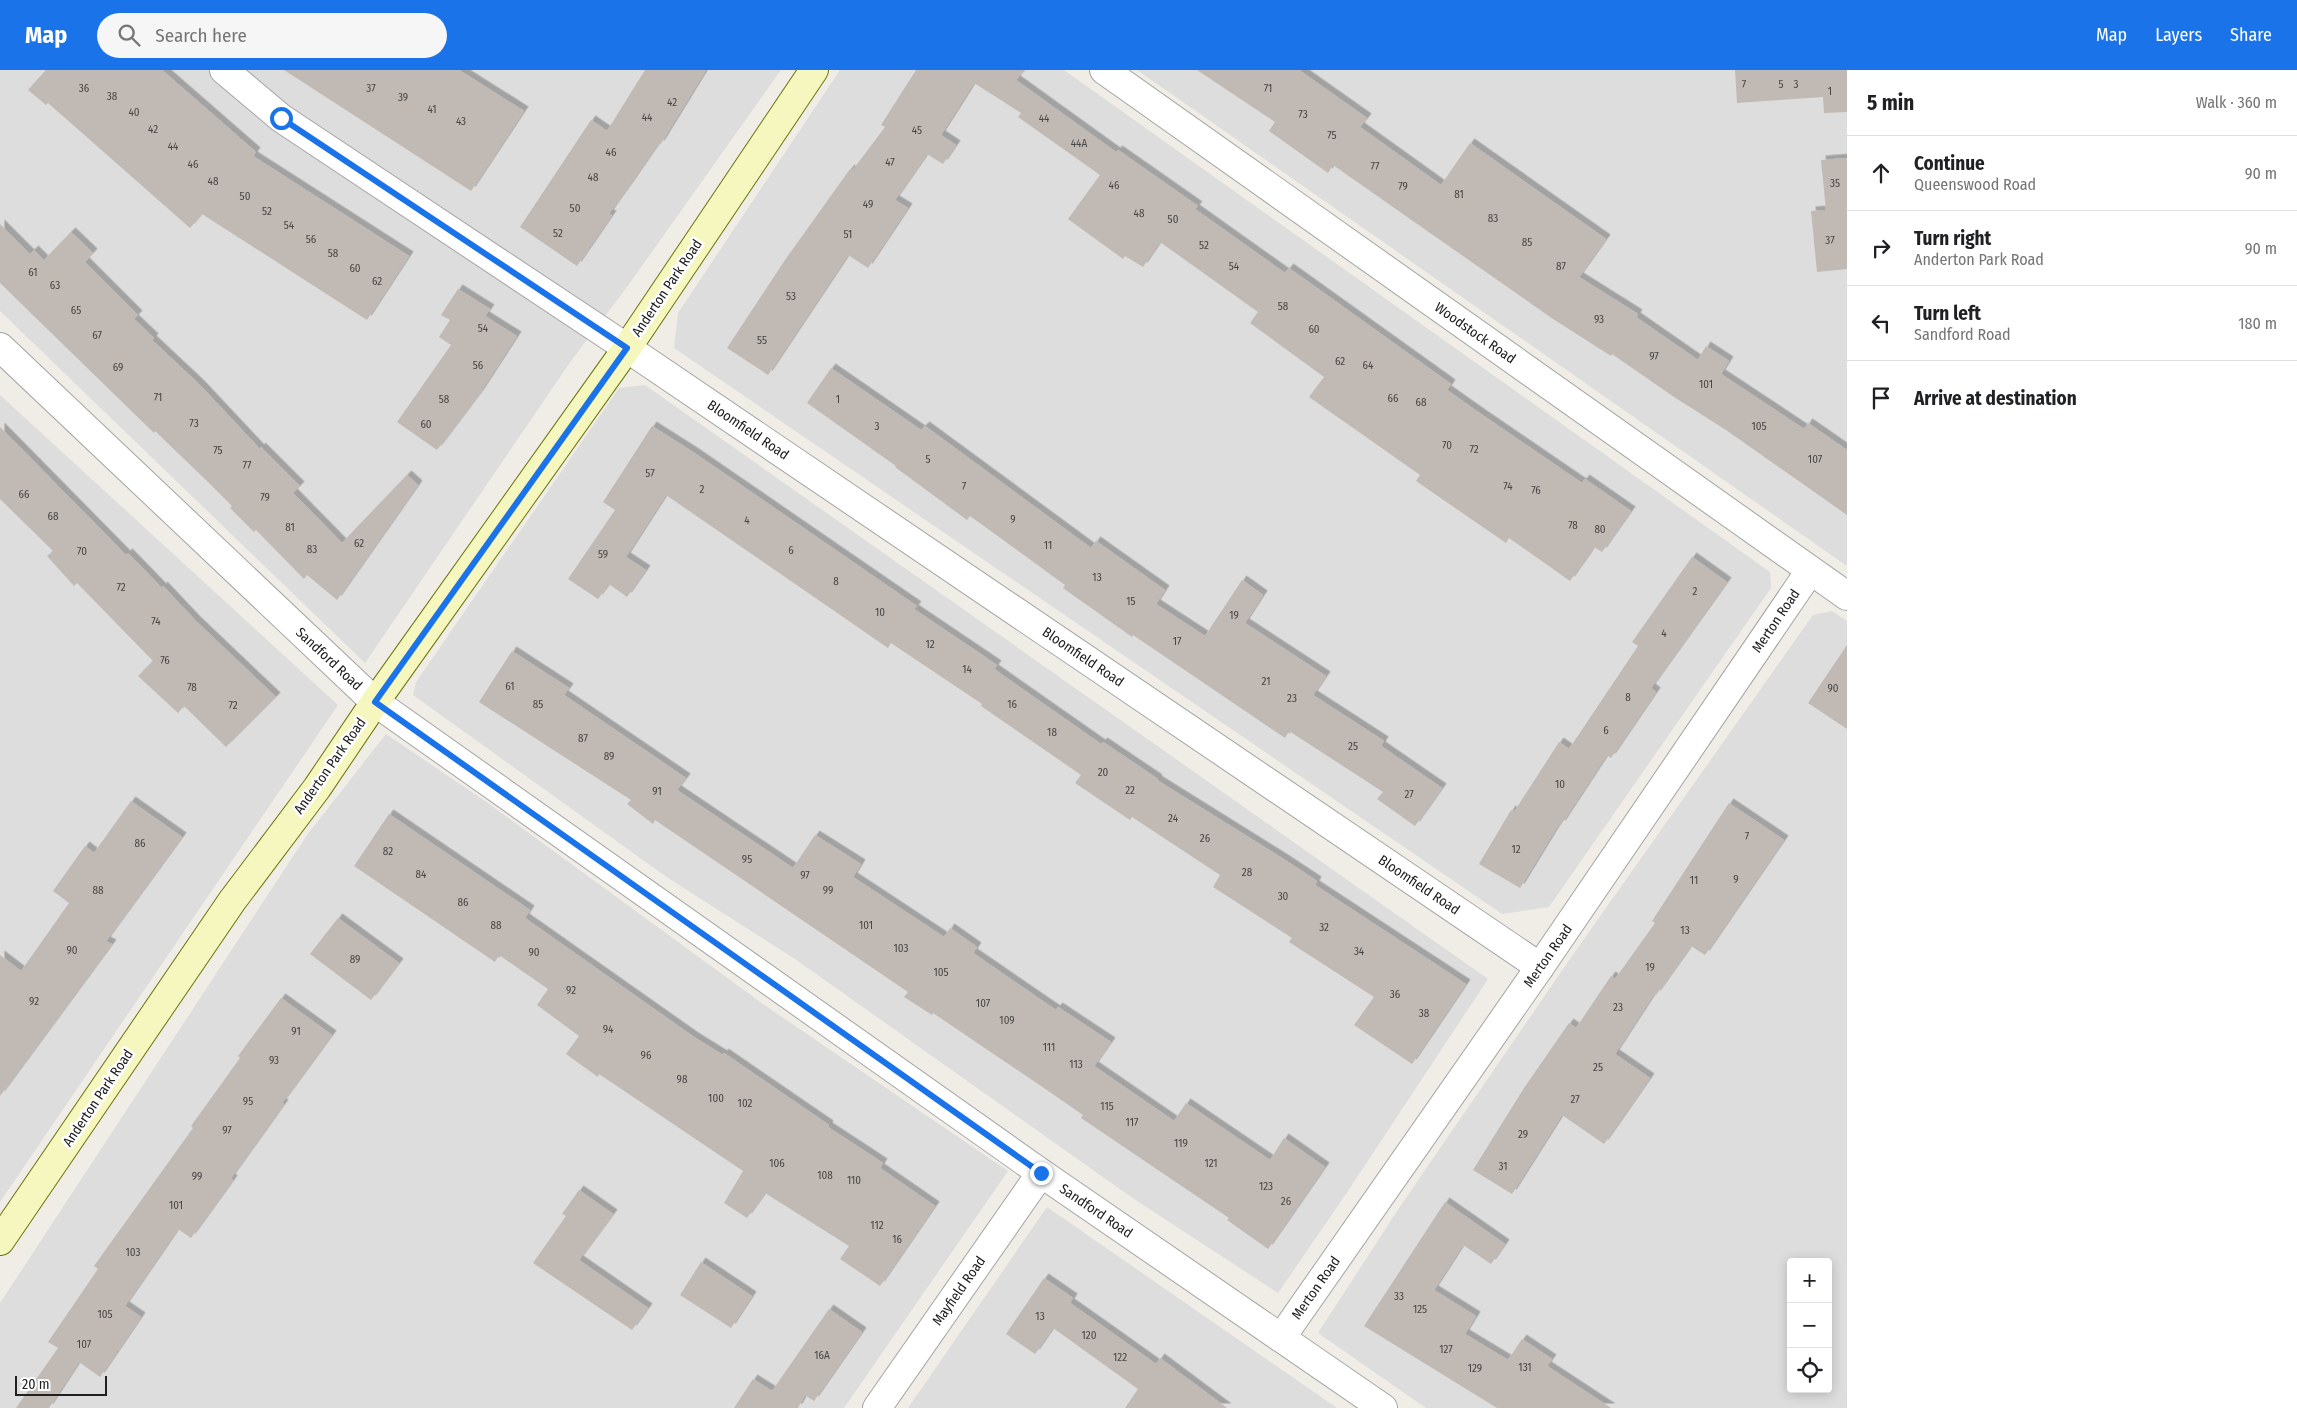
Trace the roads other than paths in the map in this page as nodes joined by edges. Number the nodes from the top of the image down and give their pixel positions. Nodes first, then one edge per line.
1 (224, 70) edge
2 (814, 70) edge
3 (1104, 70) edge
4 (0, 347) edge
5 (627, 348) junction
6 (1810, 571) junction
7 (1847, 596) edge
8 (375, 702) junction
9 (1540, 967) junction
10 (1041, 1173) junction
11 (0, 1241) edge
12 (1281, 1338) junction
13 (877, 1408) edge
14 (1383, 1408) edge

1 - 5 street, Bloomfield Road
2 - 5 street, Anderton Park Road
3 - 6 street, Woodstock Road
4 - 8 street, Sandford Road
5 - 8 street, Anderton Park Road
5 - 9 street, Bloomfield Road
6 - 7 street, Woodstock Road
6 - 9 street, Merton Road
8 - 10 street, Sandford Road
8 - 11 street, Anderton Park Road
9 - 12 street, Merton Road
10 - 12 street, Sandford Road
10 - 13 street, Mayfield Road
12 - 14 street, Sandford Road

